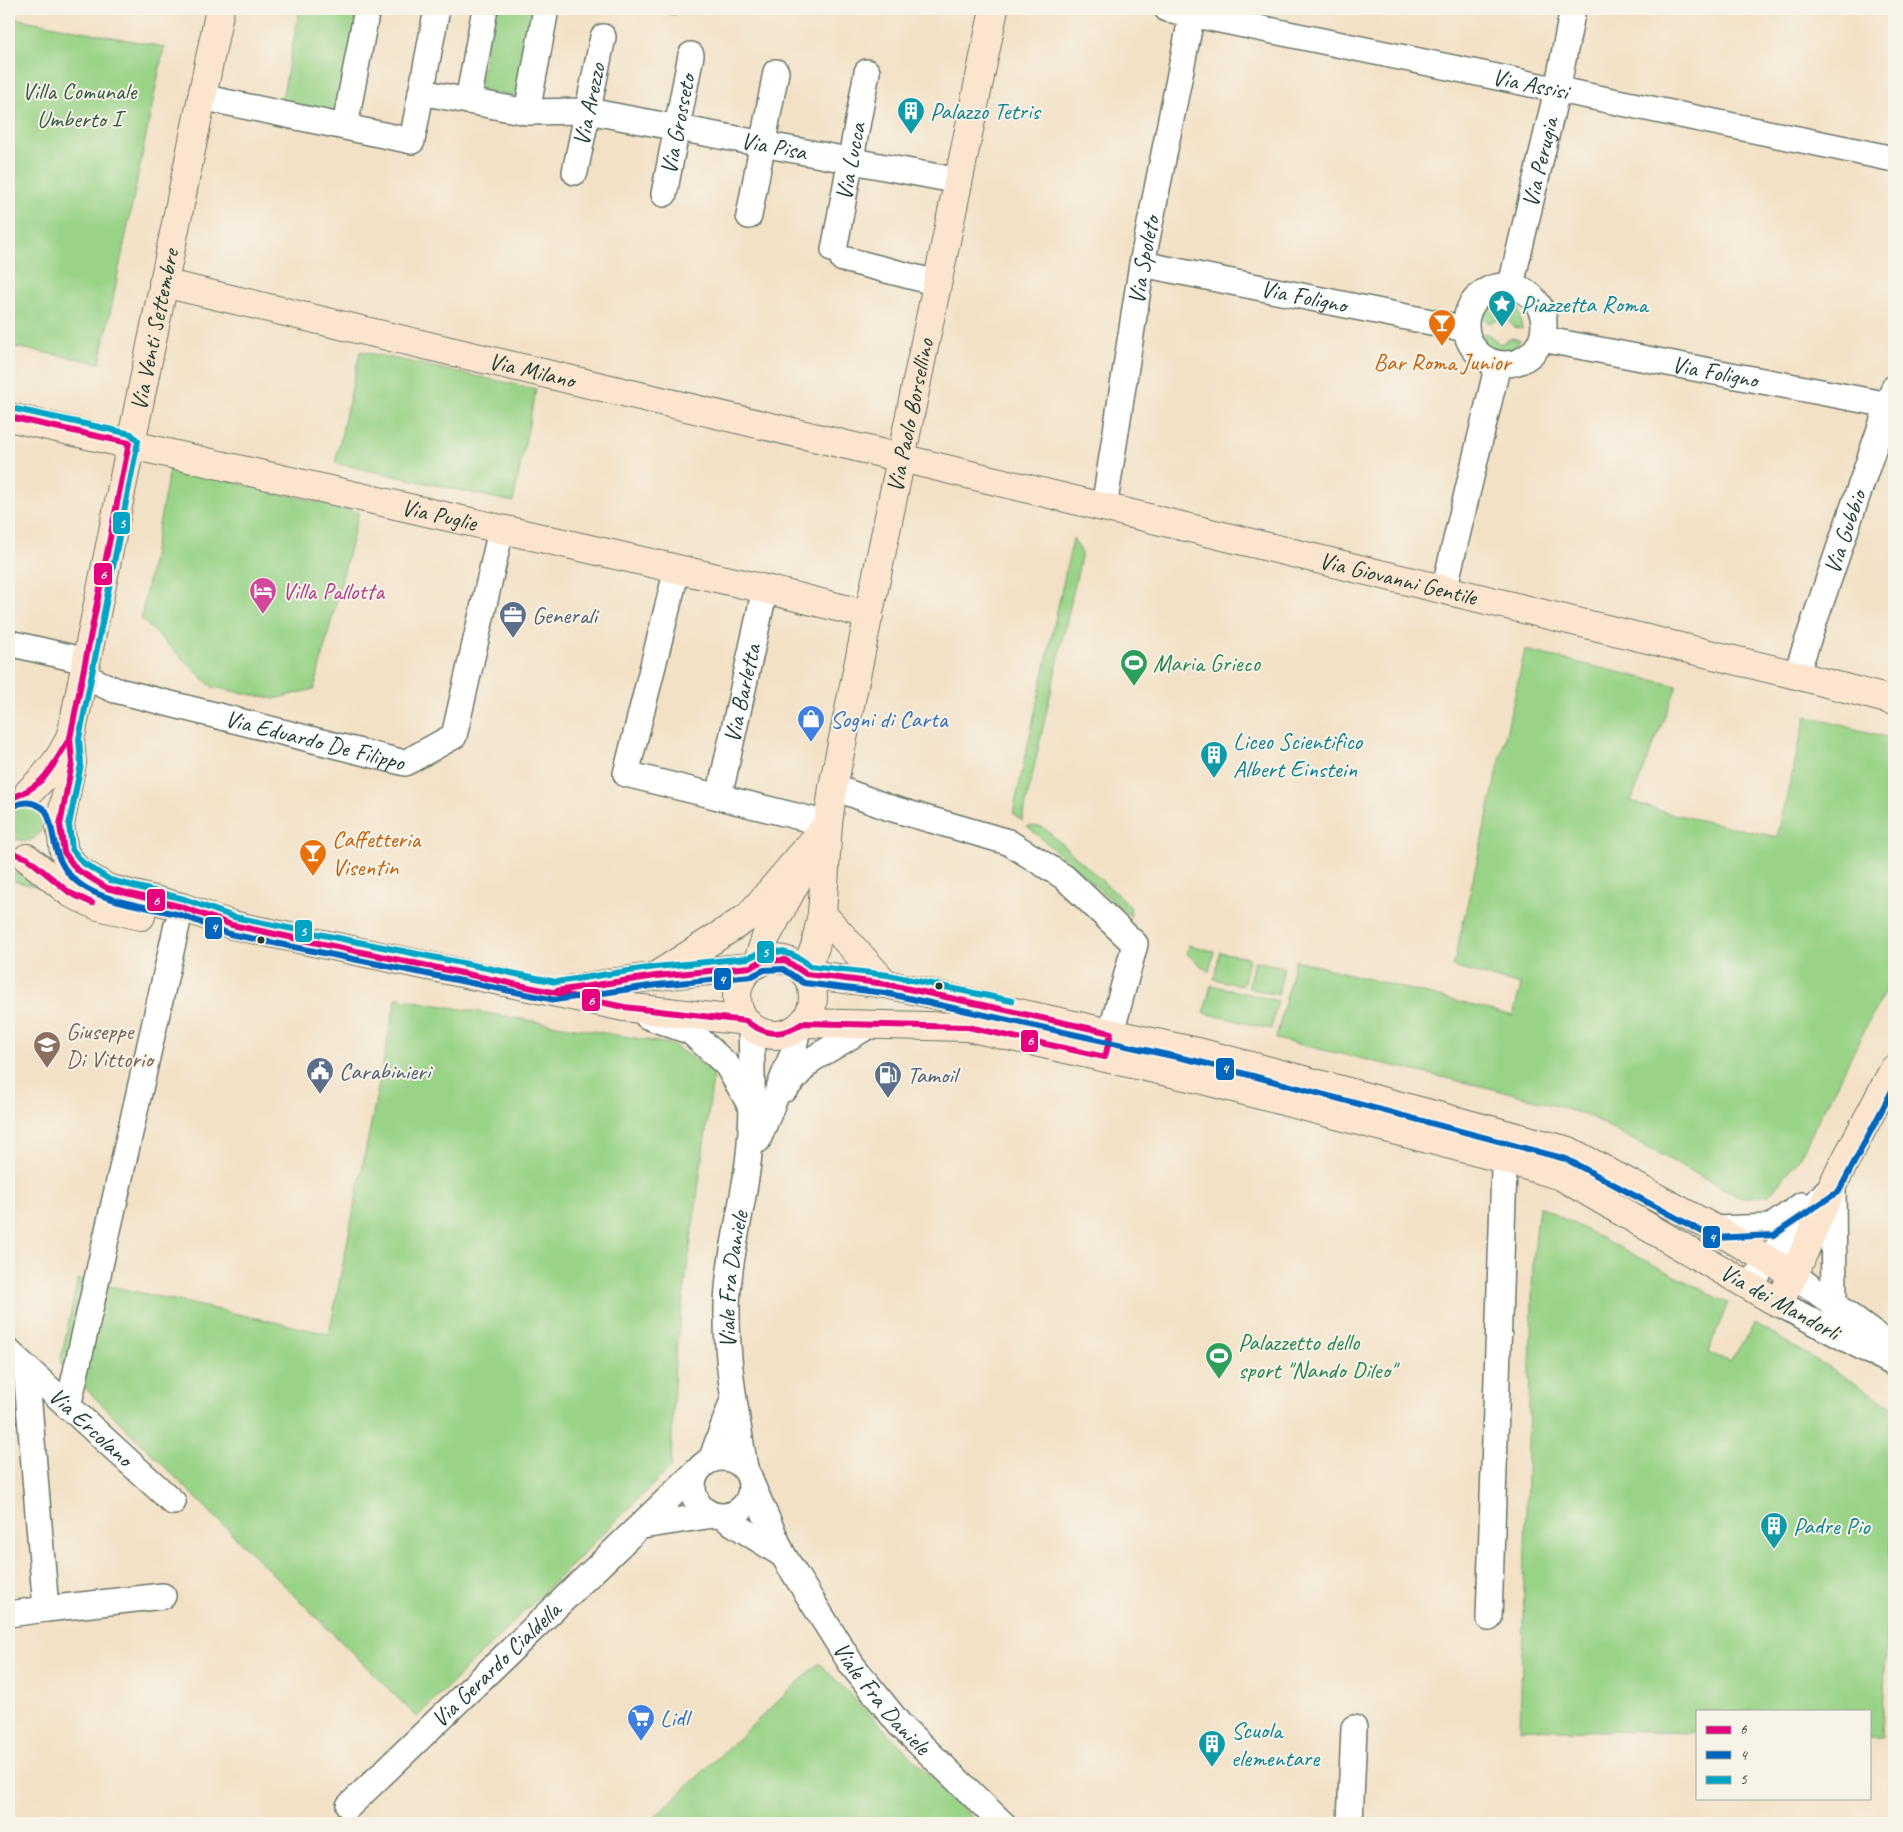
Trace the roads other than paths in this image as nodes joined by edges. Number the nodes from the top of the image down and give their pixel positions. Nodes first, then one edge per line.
1 (220, 9) edge
2 (367, 9) edge
3 (485, 9) edge
4 (546, 9) edge
5 (994, 9) edge
6 (1167, 9) edge
7 (1572, 9) edge
8 (430, 10) edge
9 (1192, 14) junction
10 (604, 37) dead end
11 (691, 55) dead end
12 (776, 72) dead end
13 (867, 72) dead end
14 (1557, 90) junction
15 (421, 92) junction
16 (201, 97) junction
17 (468, 101) junction
18 (588, 110) junction
19 (527, 112) junction
20 (344, 126) junction
21 (677, 127) junction
22 (762, 144) junction
23 (1894, 159) edge
24 (850, 160) junction
25 (575, 172) dead end
26 (958, 181) junction
27 (664, 194) dead end
28 (749, 216) dead end
29 (1142, 264) junction
30 (163, 283) junction
31 (938, 283) junction
32 (1511, 285) junction
33 (1466, 328) junction
34 (1542, 339) junction
35 (1498, 364) junction
36 (1892, 396) edge
37 (9, 417) edge
38 (129, 443) junction
39 (901, 458) junction
40 (1104, 508) junction
41 (501, 530) junction
42 (677, 569) junction
43 (766, 589) junction
44 (1444, 590) junction
45 (868, 615) junction
46 (9, 643) edge
47 (84, 669) junction
48 (1796, 675) junction
49 (1894, 701) edge
50 (70, 738) junction
51 (833, 787) junction
52 (19, 796) edge
53 (719, 797) junction
54 (828, 824) junction
55 (60, 825) junction
56 (18, 855) edge
57 (822, 914) junction
58 (177, 925) junction
59 (232, 925) junction
60 (754, 966) junction
61 (805, 973) junction
62 (656, 976) junction
63 (886, 984) junction
64 (556, 991) junction
65 (624, 1007) junction
66 (748, 1024) junction
67 (801, 1025) junction
68 (868, 1026) junction
69 (1110, 1033) junction
70 (1894, 1069) edge
71 (764, 1105) junction
72 (1504, 1147) junction
73 (1832, 1184) junction
74 (1715, 1229) junction
75 (1767, 1260) junction
76 (1794, 1275) junction
77 (1751, 1286) junction
78 (1778, 1303) junction
79 (1834, 1306) junction
80 (1894, 1349) edge
81 (17, 1360) edge
82 (1894, 1364) edge
83 (733, 1398) junction
84 (68, 1407) junction
85 (704, 1466) junction
86 (749, 1477) junction
87 (173, 1502) dead end
88 (718, 1516) junction
89 (643, 1526) junction
90 (783, 1556) junction
91 (163, 1596) dead end
92 (46, 1610) junction
93 (9, 1614) edge
94 (1489, 1618) dead end
95 (1354, 1728) dead end
96 (349, 1806) dead end
97 (1002, 1823) edge
98 (1350, 1823) edge

1 - 16 street, Via Venti Settembre
2 - 20 street
3 - 17 street
4 - 19 street
5 - 26 street, Via Paolo Borsellino
6 - 9 street, Via Assisi
7 - 14 street, Via Perugia
8 - 15 street
9 - 14 street, Via Assisi
9 - 29 street, Via Spoleto
10 - 18 street, Via Arezzo
11 - 21 street, Via Grosseto
12 - 22 street
13 - 24 street, Via Lucca
14 - 23 street, Via Assisi
14 - 32 street, Via Perugia
15 - 17 street, Via Pisa
15 - 20 street
16 - 20 street
16 - 30 street, Via Venti Settembre
17 - 19 street, Via Pisa
18 - 19 street, Via Pisa
18 - 21 street, Via Pisa
18 - 25 street, Via Arezzo
21 - 22 street, Via Pisa
21 - 27 street, Via Grosseto
22 - 24 street, Via Pisa
22 - 28 street
24 - 26 street, Via Pisa
24 - 31 street, Via Lucca
26 - 31 street, Via Paolo Borsellino
29 - 33 street, Via Foligno
29 - 40 street, Via Spoleto
30 - 38 street, Via Venti Settembre
30 - 39 street, Via Milano
31 - 39 street, Via Paolo Borsellino
32 - 33 street
32 - 34 street
33 - 35 street
34 - 35 street
34 - 36 street, Via Foligno
35 - 44 street
36 - 48 street, Via Gubbio
37 - 38 street, Via Puglie
38 - 41 street, Via Puglie
38 - 47 street, Via Venti Settembre
39 - 40 street, Via Giovanni Gentile
39 - 45 street, Via Paolo Borsellino
40 - 44 street, Via Giovanni Gentile
41 - 42 street, Via Puglie
41 - 47 street, Via Eduardo De Filippo
42 - 43 street, Via Puglie
42 - 53 street
43 - 45 street, Via Puglie
43 - 53 street, Via Barletta
44 - 48 street, Via Giovanni Gentile
45 - 51 street, Via Paolo Borsellino
46 - 47 street, Via Eduardo De Filippo
47 - 50 street, Via Venti Settembre
48 - 49 street, Via Giovanni Gentile
50 - 52 street, Via Venti Settembre
50 - 55 street, Via Venti Settembre
51 - 54 street, Via Paolo Borsellino
51 - 69 street
52 - 55 street
53 - 54 street
54 - 57 street, Via Paolo Borsellino
54 - 60 street
54 - 62 street
55 - 56 street
55 - 59 street
56 - 58 street
57 - 61 street, Via Paolo Borsellino
57 - 63 street
58 - 59 street
58 - 84 street
59 - 64 street
60 - 61 street
60 - 62 street
60 - 66 street
61 - 63 street, Via dei Mandorli
61 - 67 street
62 - 64 street
63 - 69 street, Via dei Mandorli
64 - 65 street
65 - 66 street
65 - 71 street
66 - 67 street
66 - 71 street, Viale Fra Daniele
67 - 68 street, Via dei Mandorli
67 - 71 street, Viale Fra Daniele
68 - 71 street
68 - 72 street, Via dei Mandorli
69 - 72 street, Via dei Mandorli
70 - 73 street
71 - 83 street, Viale Fra Daniele
72 - 74 street, Via dei Mandorli
72 - 77 street, Via dei Mandorli
72 - 94 street
73 - 74 street
73 - 75 street
73 - 76 street
73 - 79 street
74 - 75 street, Via dei Mandorli
75 - 76 street, Via dei Mandorli
75 - 77 street
76 - 78 street
76 - 79 street, Via dei Mandorli
77 - 78 street, Via dei Mandorli
78 - 82 street, Via dei Mandorli
79 - 80 street, Via dei Mandorli
81 - 84 street, Via Ercolano
81 - 92 street
83 - 85 street, Viale Fra Daniele
83 - 86 street, Viale Fra Daniele
84 - 87 street, Via Ercolano
85 - 86 street
85 - 88 street, Viale Fra Daniele
85 - 89 street, Via Gerardo Cialdella
86 - 88 street
86 - 90 street, Viale Fra Daniele
88 - 89 street
88 - 90 street, Viale Fra Daniele
89 - 96 street, Via Gerardo Cialdella
90 - 97 street, Viale Fra Daniele
91 - 92 street
92 - 93 street
95 - 98 street

